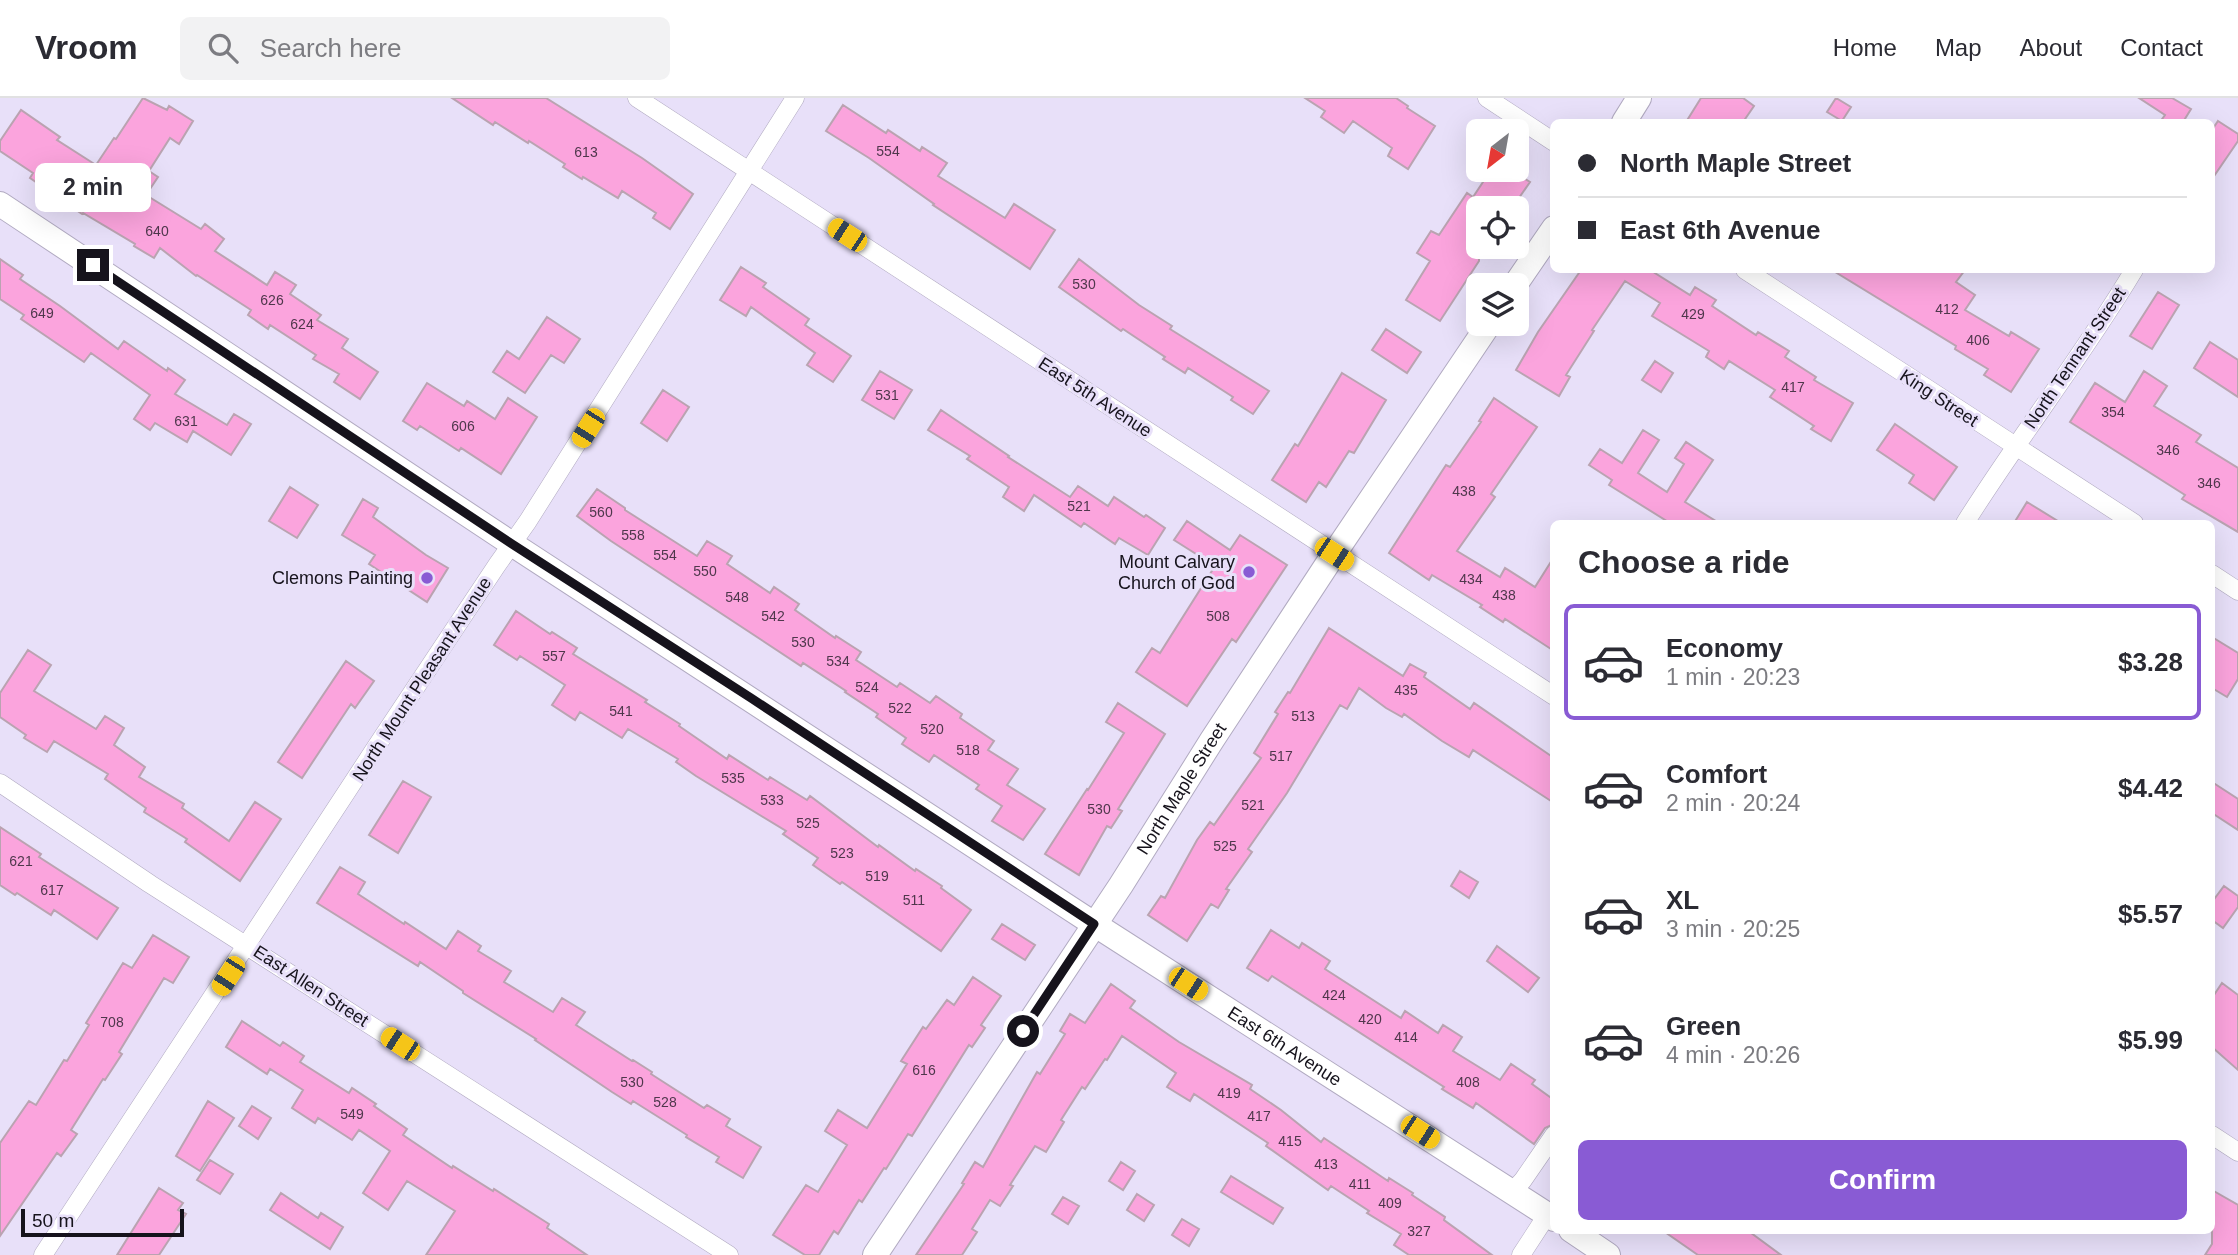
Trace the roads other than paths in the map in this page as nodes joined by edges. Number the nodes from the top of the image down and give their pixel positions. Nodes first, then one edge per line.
1 (637, 98) edge
2 (795, 98) edge
3 (1487, 98) edge
4 (1639, 98) edge
5 (1626, 119) edge
6 (1550, 139) edge
7 (750, 172) junction
8 (0, 204) edge
9 (1550, 234) edge
10 (1523, 273) edge
11 (1750, 273) edge
12 (2132, 273) edge
13 (1481, 336) edge
14 (2015, 446) junction
15 (1967, 520) edge
16 (2129, 520) edge
17 (512, 544) junction
18 (1334, 554) junction
19 (2215, 576) edge
20 (2238, 591) edge
21 (1550, 693) edge
22 (0, 783) edge
23 (1094, 924) junction
24 (247, 946) junction
25 (2215, 1137) edge
26 (1550, 1141) edge
27 (2238, 1152) edge
28 (1513, 1191) junction
29 (1550, 1216) edge
30 (1550, 1218) edge
31 (1577, 1234) edge
32 (43, 1255) edge
33 (729, 1255) edge
34 (875, 1255) edge
35 (1521, 1255) edge
36 (1608, 1255) edge

1 - 7 street, East 5th Avenue
2 - 7 street, North Mount Pleasant Avenue
3 - 6 street
4 - 5 street
7 - 17 street, North Mount Pleasant Avenue
7 - 18 street, East 5th Avenue
8 - 17 street, East 6th Avenue
9 - 10 street
11 - 14 street, King Street
12 - 14 street, North Tennant Street
13 - 18 street, North Maple Street
14 - 15 street, North Tennant Street
14 - 16 street, King Street
17 - 23 street, East 6th Avenue
17 - 24 street, North Mount Pleasant Avenue
18 - 21 street, East 5th Avenue
18 - 23 street, North Maple Street
19 - 20 street
22 - 24 street, East Allen Street
23 - 28 street, East 6th Avenue
23 - 34 street, North Maple Street
24 - 32 street, North Mount Pleasant Avenue
24 - 33 street, East Allen Street
25 - 27 street
26 - 28 street
28 - 29 street, East 6th Avenue
30 - 35 street
31 - 36 street

